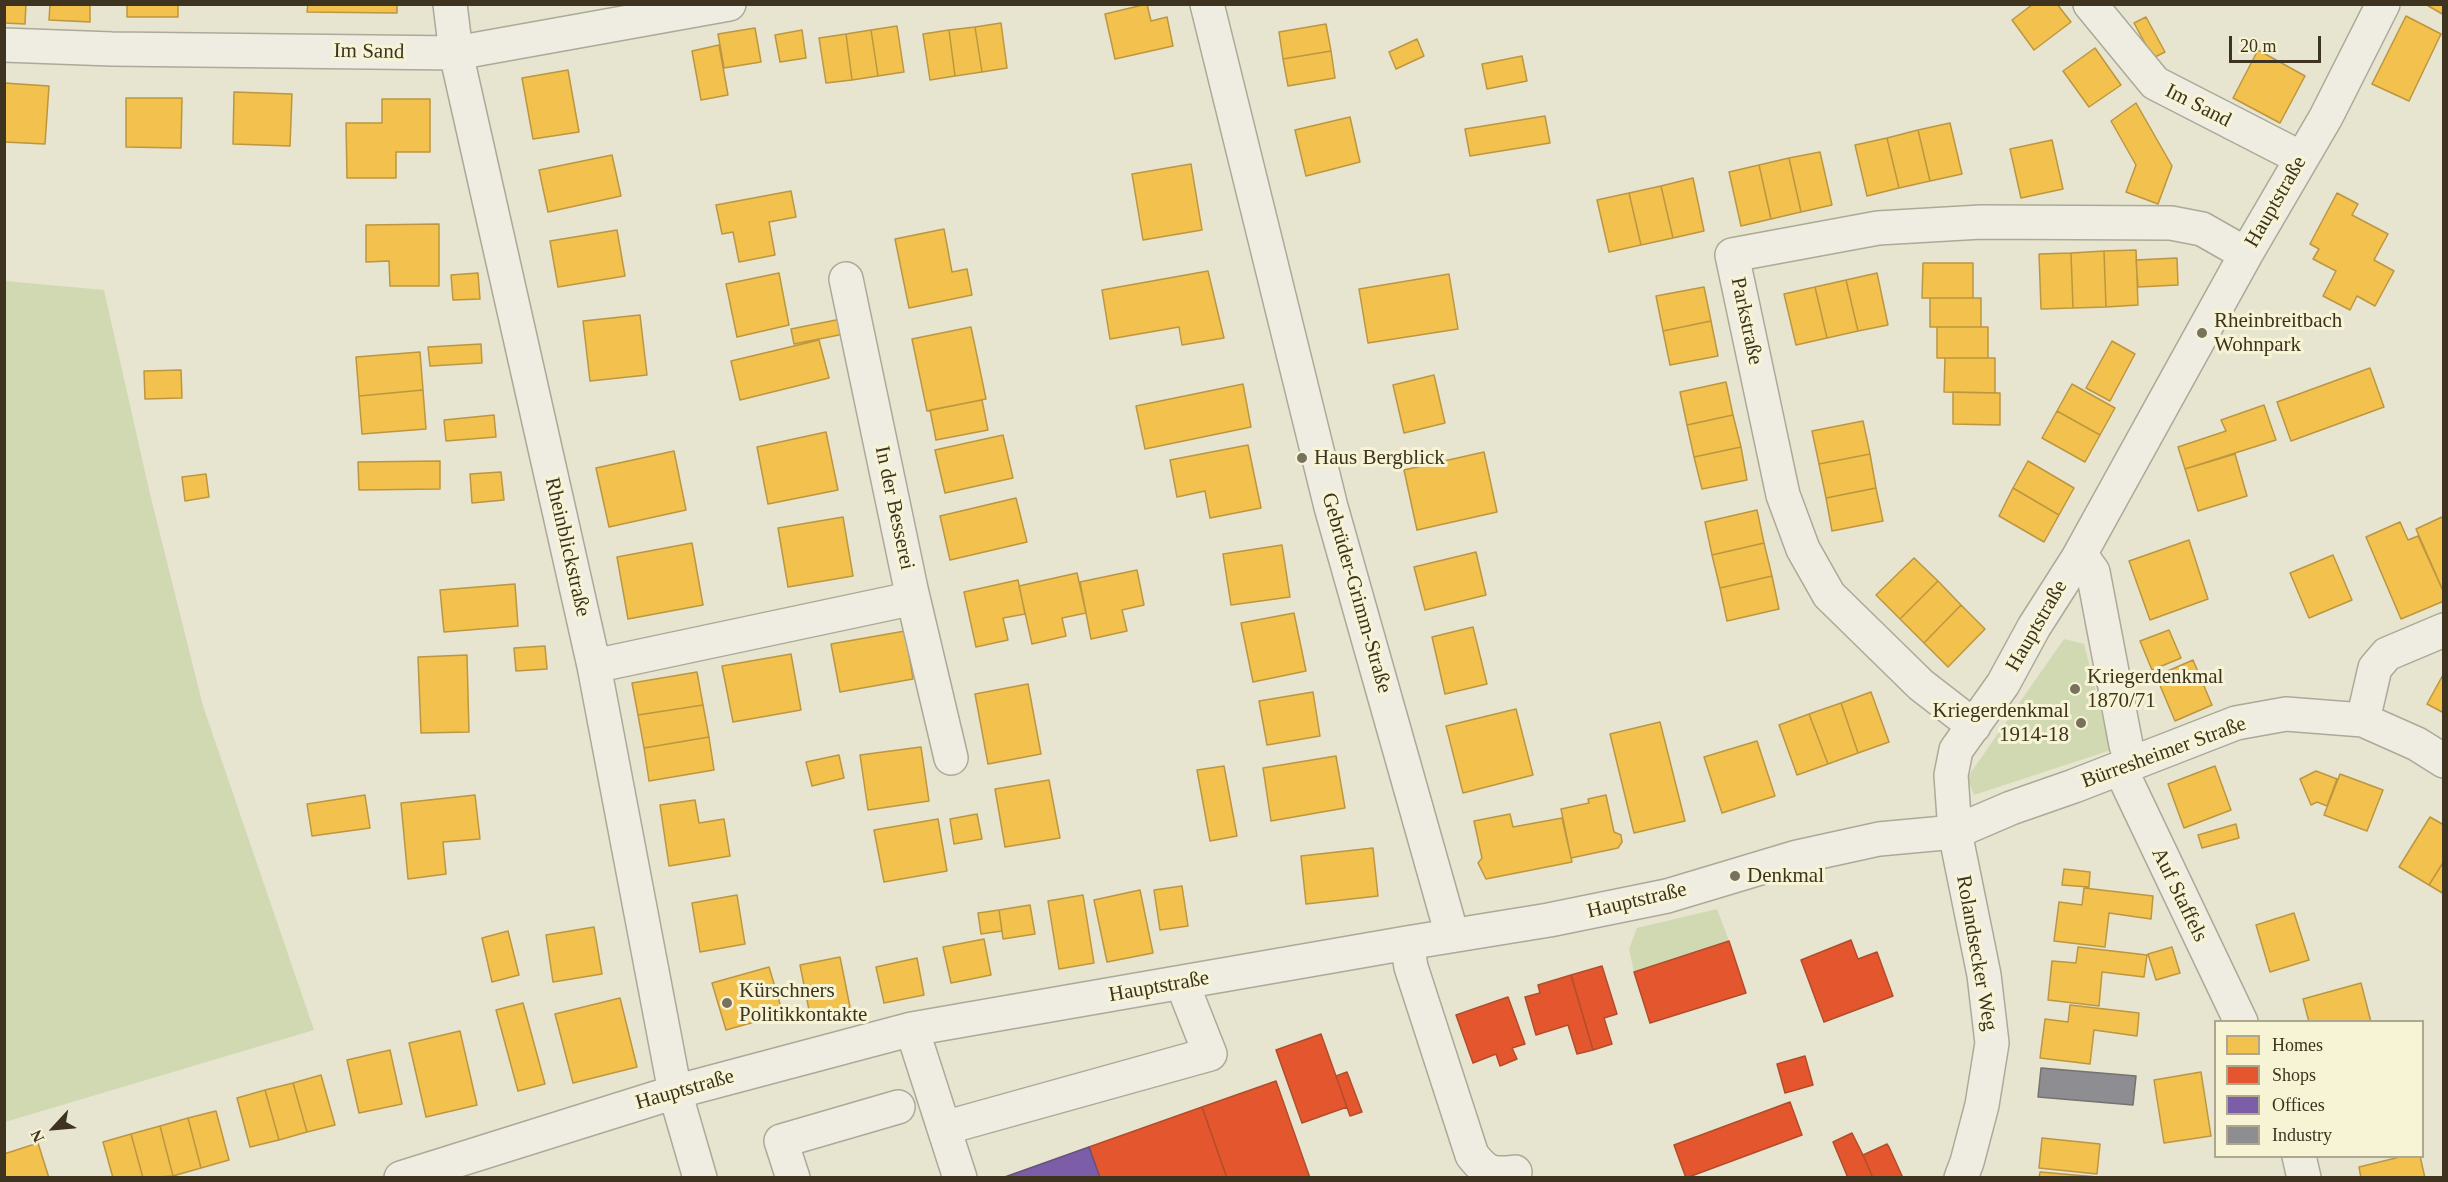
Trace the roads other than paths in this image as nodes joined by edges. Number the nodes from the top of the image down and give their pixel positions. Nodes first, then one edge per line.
1 (450, 4) edge
2 (729, 4) edge
3 (1207, 4) edge
4 (2090, 4) edge
5 (2383, 4) edge
6 (4, 45) edge
7 (456, 53) junction
8 (2301, 158) junction
9 (2246, 254) junction
10 (846, 279) dead end
11 (2078, 558) junction
12 (911, 590) junction
13 (2444, 630) edge
14 (594, 666) junction
15 (2363, 720) junction
16 (1974, 726) junction
17 (951, 758) dead end
18 (2444, 761) edge
19 (2126, 765) junction
20 (1955, 832) junction
21 (1452, 935) junction
22 (1407, 943) junction
23 (1182, 983) junction
24 (2240, 1020) edge
25 (912, 1029) junction
26 (675, 1092) junction
27 (898, 1107) dead end
28 (944, 1128) junction
29 (2299, 1158) edge
30 (1515, 1172) dead end
31 (400, 1178) edge
32 (700, 1178) edge
33 (793, 1178) edge
34 (960, 1178) edge
35 (1961, 1178) edge
36 (2304, 1178) edge

1 - 7 street, Rheinblickstraße
2 - 7 street, Im Sand
3 - 21 street, Gebrüder-Grimm-Straße
4 - 8 street, Im Sand
5 - 8 street, Hauptstraße
6 - 7 street, Im Sand
7 - 14 street, Rheinblickstraße
8 - 9 street, Hauptstraße
9 - 11 street, Hauptstraße
9 - 16 street, Parkstraße
10 - 12 street, In der Besserei
11 - 16 street, Hauptstraße
11 - 19 street, Auf Staffels
12 - 14 street, In der Besserei
12 - 17 street
13 - 15 street
14 - 26 street, Rheinblickstraße
15 - 18 street, Bürresheimer Straße
15 - 19 street, Bürresheimer Straße
16 - 20 street, Hauptstraße
19 - 20 street, Bürresheimer Straße
19 - 24 street, Auf Staffels
20 - 21 street, Hauptstraße
20 - 35 street, Rolandsecker Weg
21 - 22 street, Hauptstraße
22 - 23 street, Hauptstraße
22 - 30 street
23 - 25 street, Hauptstraße
23 - 28 street
25 - 26 street, Hauptstraße
25 - 28 street
26 - 31 street, Hauptstraße
26 - 32 street, Rheinblickstraße
27 - 33 street
28 - 34 street
29 - 36 street

